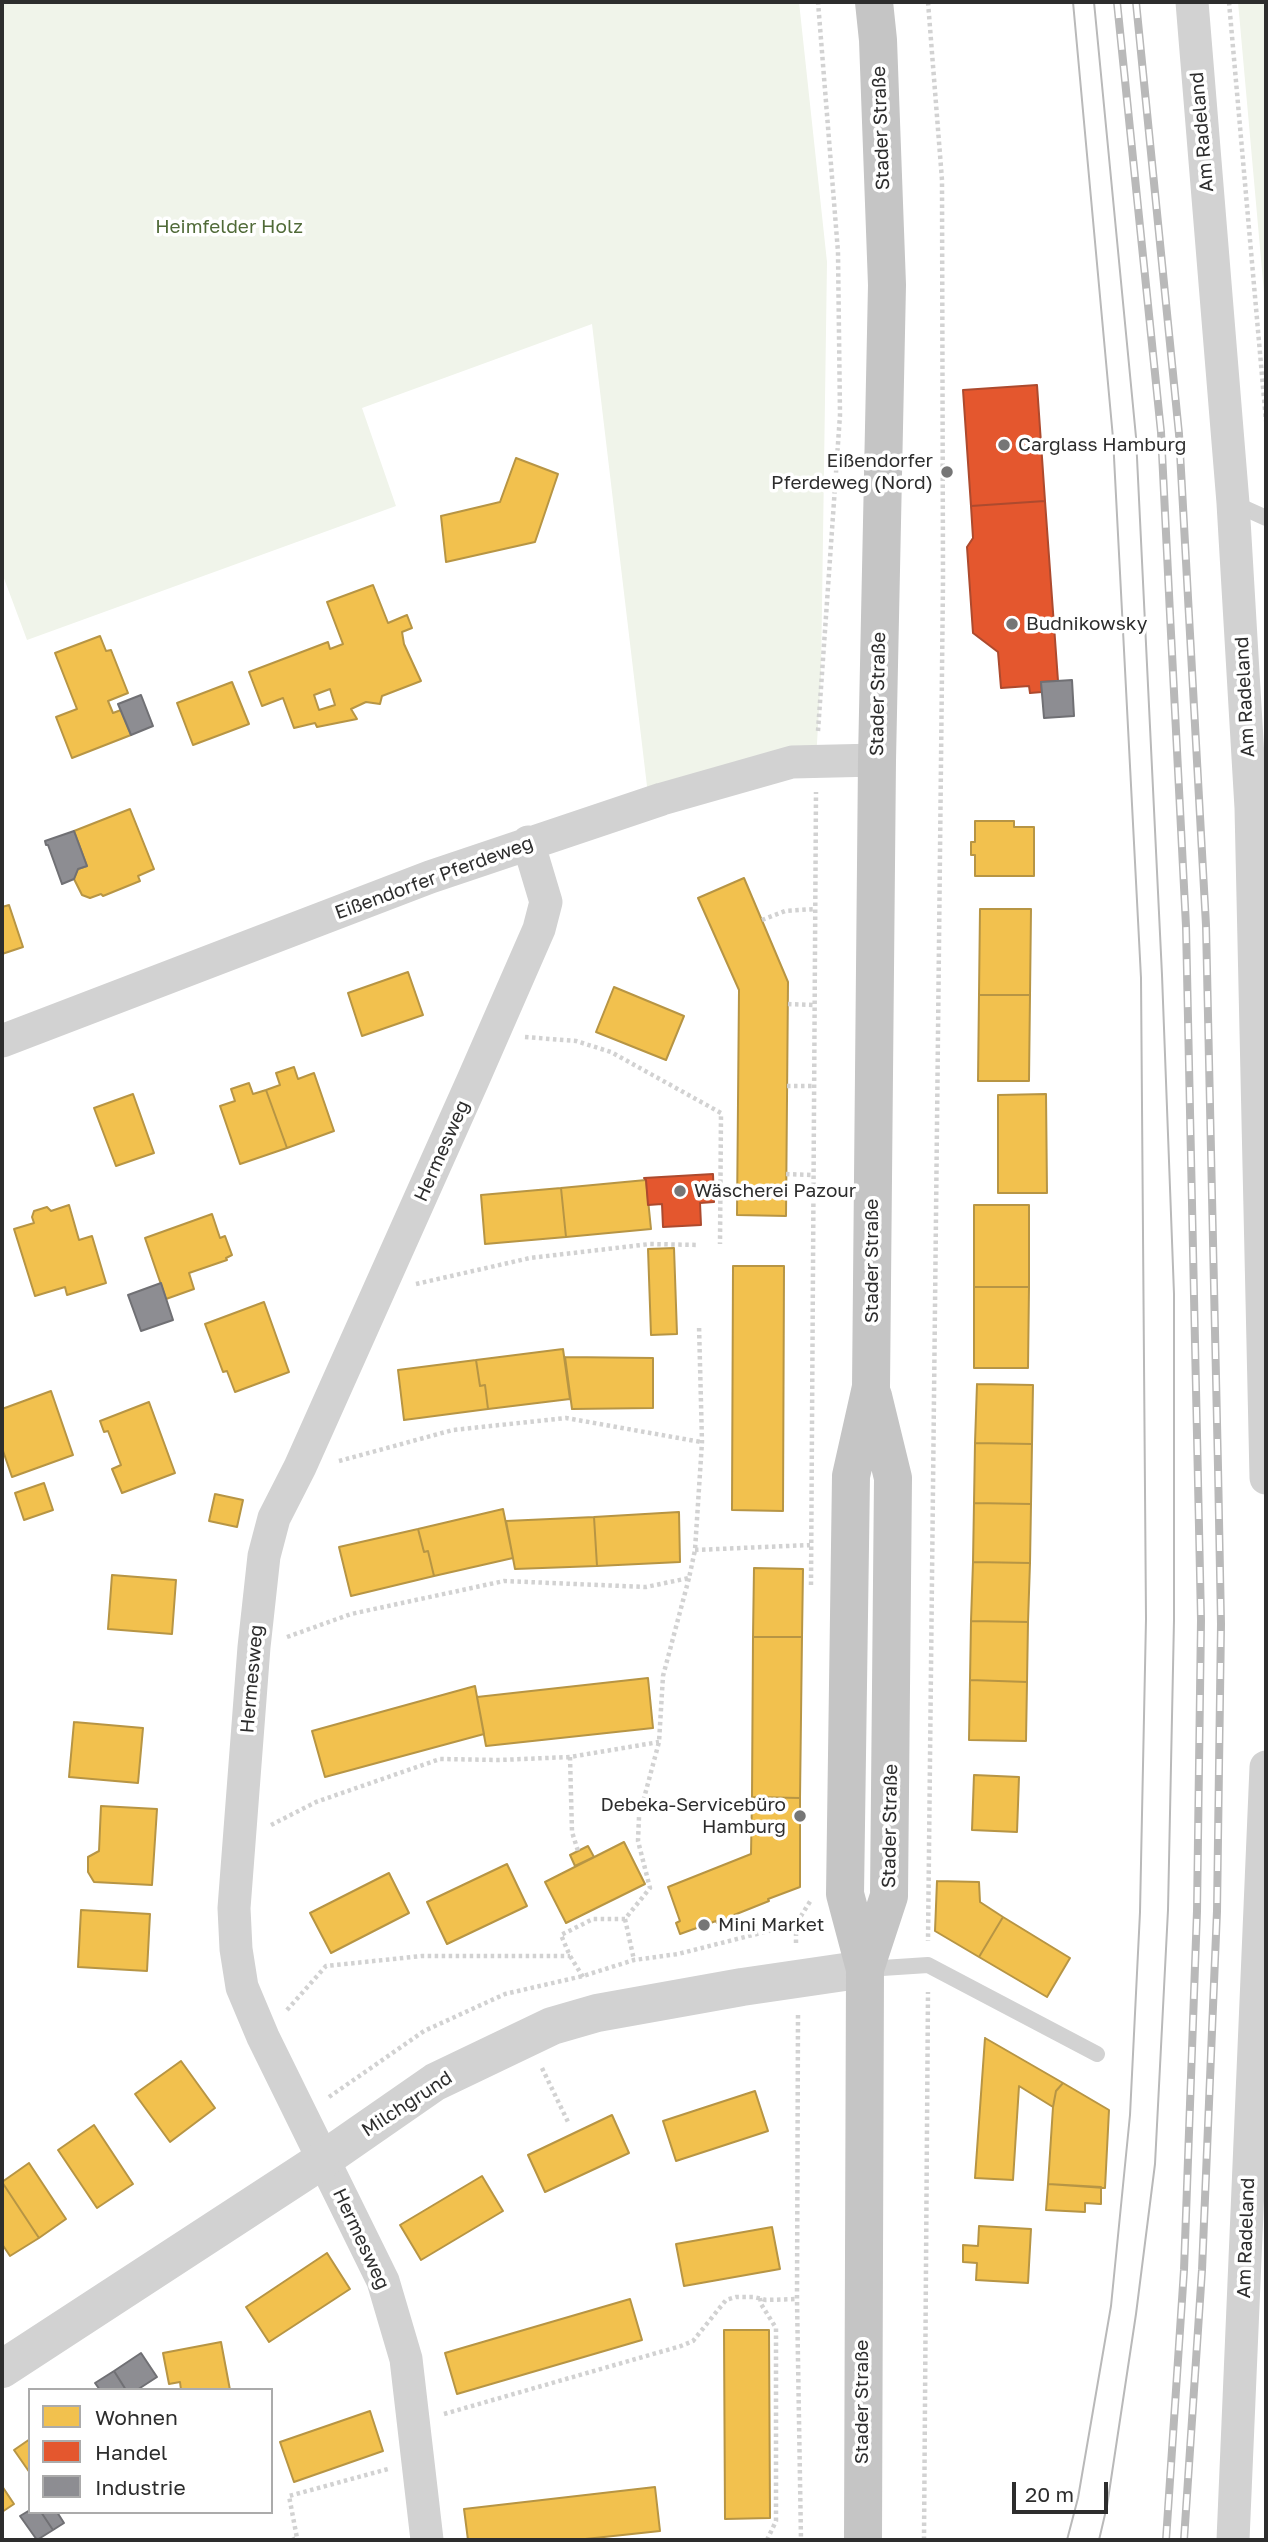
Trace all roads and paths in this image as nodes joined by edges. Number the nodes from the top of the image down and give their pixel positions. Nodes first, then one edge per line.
1 (818, 2) edge
2 (874, 2) edge
3 (928, 2) edge
4 (1192, 2) edge
5 (1229, 2) edge
6 (1266, 421) edge
7 (1233, 503) junction
8 (1266, 518) edge
9 (816, 760) junction
10 (877, 760) junction
11 (528, 842) junction
12 (815, 909) junction
13 (762, 920) dead end
14 (788, 1004) dead end
15 (814, 1004) junction
16 (493, 1036) junction
17 (2, 1041) edge
18 (787, 1086) dead end
19 (813, 1086) junction
20 (786, 1174) dead end
21 (813, 1175) junction
22 (720, 1244) dead end
23 (699, 1245) dead end
24 (379, 1291) junction
25 (699, 1325) dead end
26 (702, 1442) junction
27 (1266, 1457) edge
28 (300, 1466) junction
29 (1266, 1478) edge
30 (810, 1545) junction
31 (695, 1550) junction
32 (689, 1578) junction
33 (811, 1587) dead end
34 (254, 1647) junction
35 (659, 1742) junction
36 (570, 1757) junction
37 (1266, 1767) edge
38 (239, 1842) junction
39 (578, 1851) dead end
40 (815, 1893) dead end
41 (625, 1919) junction
42 (796, 1924) junction
43 (678, 1954) dead end
44 (570, 1956) junction
45 (634, 1960) dead end
46 (928, 1965) junction
47 (865, 1969) junction
48 (798, 1978) junction
49 (597, 2013) junction
50 (263, 2037) junction
51 (1097, 2054) dead end
52 (543, 2071) dead end
53 (1259, 2096) edge
54 (569, 2123) dead end
55 (324, 2160) junction
56 (760, 2298) junction
57 (797, 2299) junction
58 (2, 2369) edge
59 (414, 2423) junction
60 (419, 2461) junction
61 (292, 2540) edge
62 (426, 2540) edge
63 (766, 2540) edge
64 (801, 2540) edge
65 (863, 2540) edge
66 (924, 2540) edge
67 (1233, 2540) edge

1 - 9 path
2 - 10 main road, Stader Straße
3 - 46 path
4 - 7 street, Am Radeland
5 - 6 path
7 - 8 lane
7 - 27 street, Am Radeland
9 - 10 street, Eißendorfer Pferdeweg
9 - 11 street, Eißendorfer Pferdeweg
9 - 12 path
10 - 47 main road, Stader Straße
11 - 16 street, Hermesweg
11 - 17 street, Eißendorfer Pferdeweg
12 - 13 path
12 - 15 path
14 - 15 path
15 - 19 path
16 - 22 path
16 - 24 street, Hermesweg
18 - 19 path
19 - 21 path
20 - 21 path
21 - 30 path
23 - 24 path
24 - 28 street, Hermesweg
25 - 26 path
26 - 28 path
26 - 31 path
27 - 29 street, Am Radeland
28 - 34 street, Hermesweg
30 - 31 path
30 - 33 path
31 - 32 path
32 - 34 path
32 - 35 path
34 - 38 street, Hermesweg
35 - 36 path
35 - 41 path
36 - 38 path
36 - 39 path
37 - 53 street, Am Radeland
38 - 50 street, Hermesweg
40 - 42 path
41 - 44 path
41 - 45 path
42 - 43 path
42 - 48 path
44 - 49 path
44 - 50 path
46 - 47 lane
46 - 51 lane
46 - 66 path
47 - 48 street, Milchgrund
47 - 65 main road, Stader Straße
48 - 49 street, Milchgrund
48 - 57 path
49 - 55 street, Milchgrund
50 - 55 street, Hermesweg
52 - 54 path
53 - 67 street, Am Radeland
55 - 58 street, Milchgrund
55 - 59 street, Hermesweg
56 - 57 path
56 - 59 path
56 - 63 path
57 - 64 path
59 - 60 street, Hermesweg
60 - 61 path
60 - 62 street, Hermesweg

